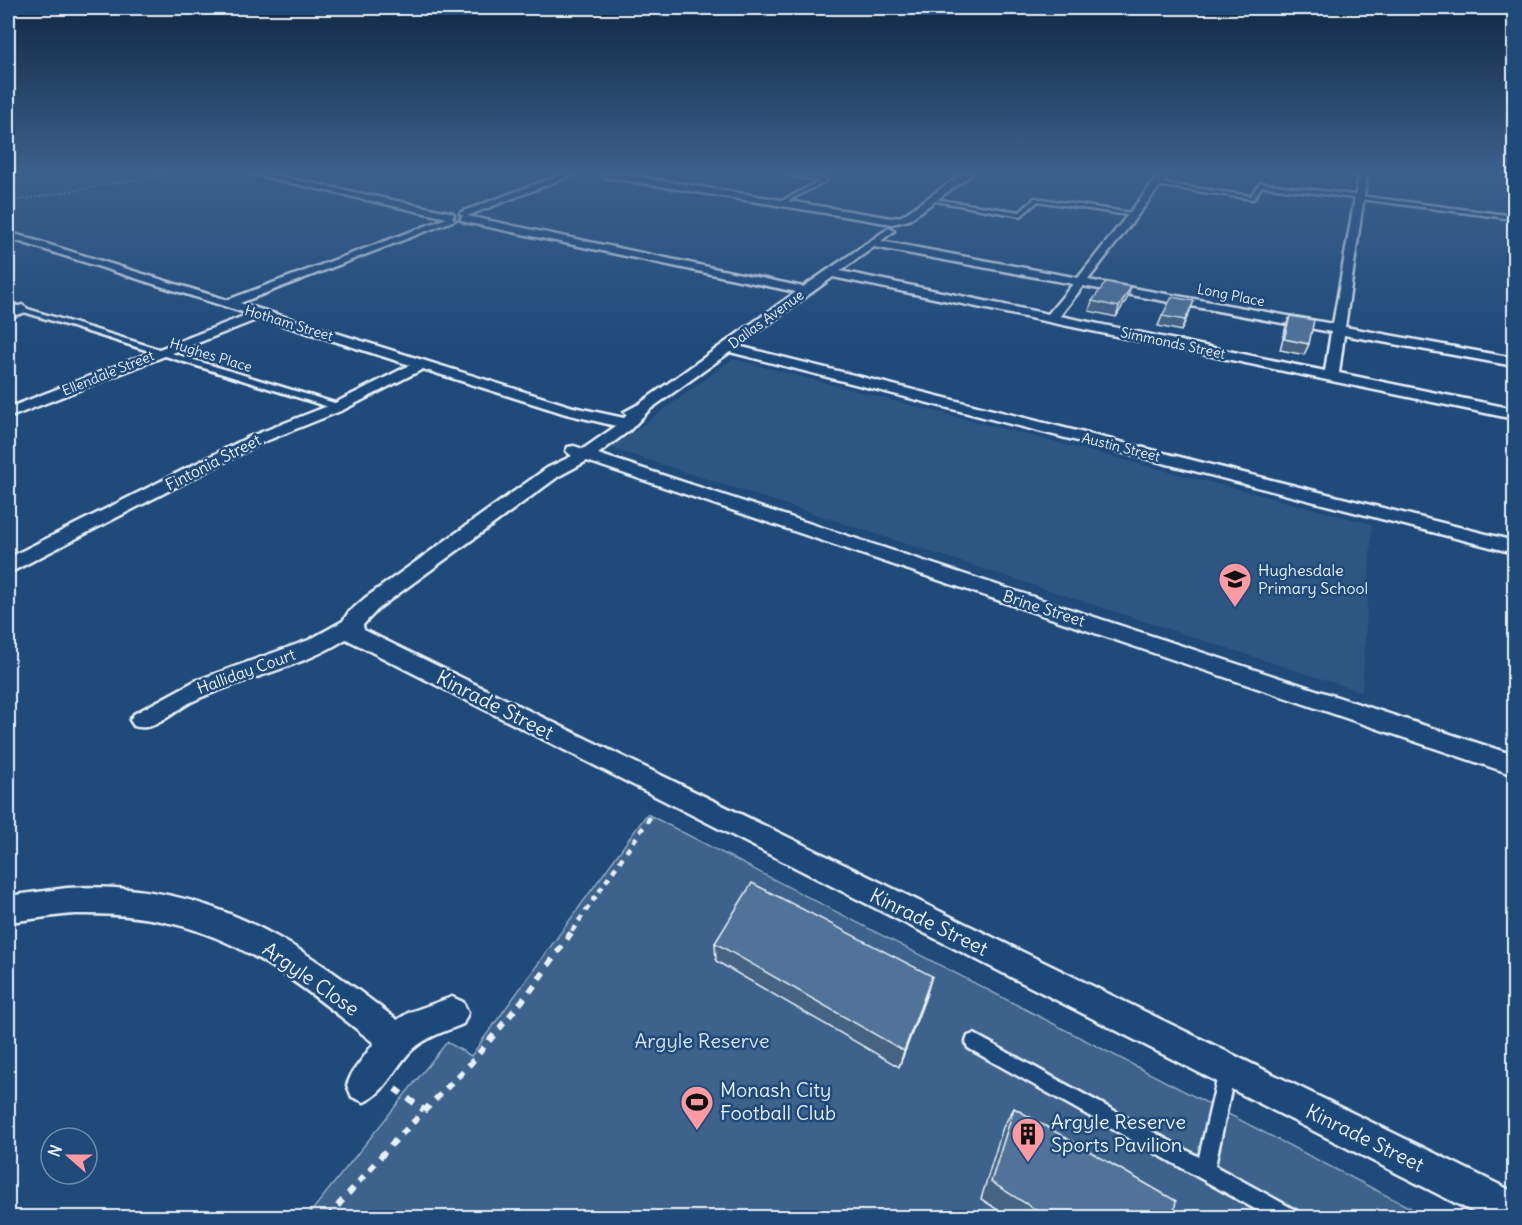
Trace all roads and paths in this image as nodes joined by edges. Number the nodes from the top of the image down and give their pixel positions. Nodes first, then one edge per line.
1 (417, 231) edge
2 (528, 231) edge
3 (889, 231) dead end
4 (1121, 231) edge
5 (1353, 231) edge
6 (8, 235) edge
7 (872, 243) junction
8 (831, 273) junction
9 (1081, 282) junction
10 (803, 292) junction
11 (8, 305) edge
12 (230, 305) junction
13 (22, 309) junction
14 (258, 313) junction
15 (8, 314) edge
16 (1052, 318) junction
17 (1338, 330) junction
18 (728, 347) junction
19 (160, 352) junction
20 (1515, 362) edge
21 (421, 365) junction
22 (1331, 376) junction
23 (338, 407) junction
24 (8, 413) edge
25 (1515, 414) edge
26 (617, 426) junction
27 (580, 453) junction
28 (1515, 547) edge
29 (8, 566) edge
30 (352, 625) junction
31 (142, 720) dead end
32 (1515, 765) edge
33 (653, 813) dead end
34 (8, 909) edge
35 (452, 1013) dead end
36 (397, 1041) junction
37 (974, 1042) dead end
38 (1227, 1070) junction
39 (376, 1085) joint
40 (424, 1110) junction
41 (1205, 1170) junction
42 (1515, 1212) edge
43 (327, 1218) edge
44 (1290, 1218) edge

1 - 12 street
2 - 10 street
3 - 7 street, Dallas Avenue
4 - 9 street
5 - 17 street
6 - 12 street, Hotham Street
7 - 8 street, Dallas Avenue
7 - 9 street, Long Place
8 - 10 street, Dallas Avenue
8 - 16 street, Simmonds Street
9 - 16 street
9 - 17 street, Long Place
10 - 18 street, Dallas Avenue
11 - 13 lane, Hughes Place
12 - 14 street, Hotham Street
13 - 15 street
13 - 19 lane, Hughes Place
14 - 19 street, Ellendale Street
14 - 21 street, Hotham Street
16 - 22 street, Simmonds Street
17 - 20 street, Long Place
17 - 22 street
18 - 26 street, Dallas Avenue
18 - 28 street, Austin Street
19 - 23 lane, Hughes Place
19 - 24 street, Ellendale Street
21 - 23 street, Fintonia Street
21 - 26 street, Hotham Street
22 - 25 street, Simmonds Street
23 - 29 street, Fintonia Street
26 - 27 street, Dallas Avenue
27 - 30 street, Dallas Avenue
27 - 32 street, Brine Street
30 - 31 street, Halliday Court
30 - 38 street, Kinrade Street
33 - 40 path
34 - 36 street, Argyle Close
35 - 36 street
36 - 39 street
37 - 41 lane
38 - 41 lane
38 - 42 street, Kinrade Street
39 - 40 path
40 - 43 path
41 - 44 lane

